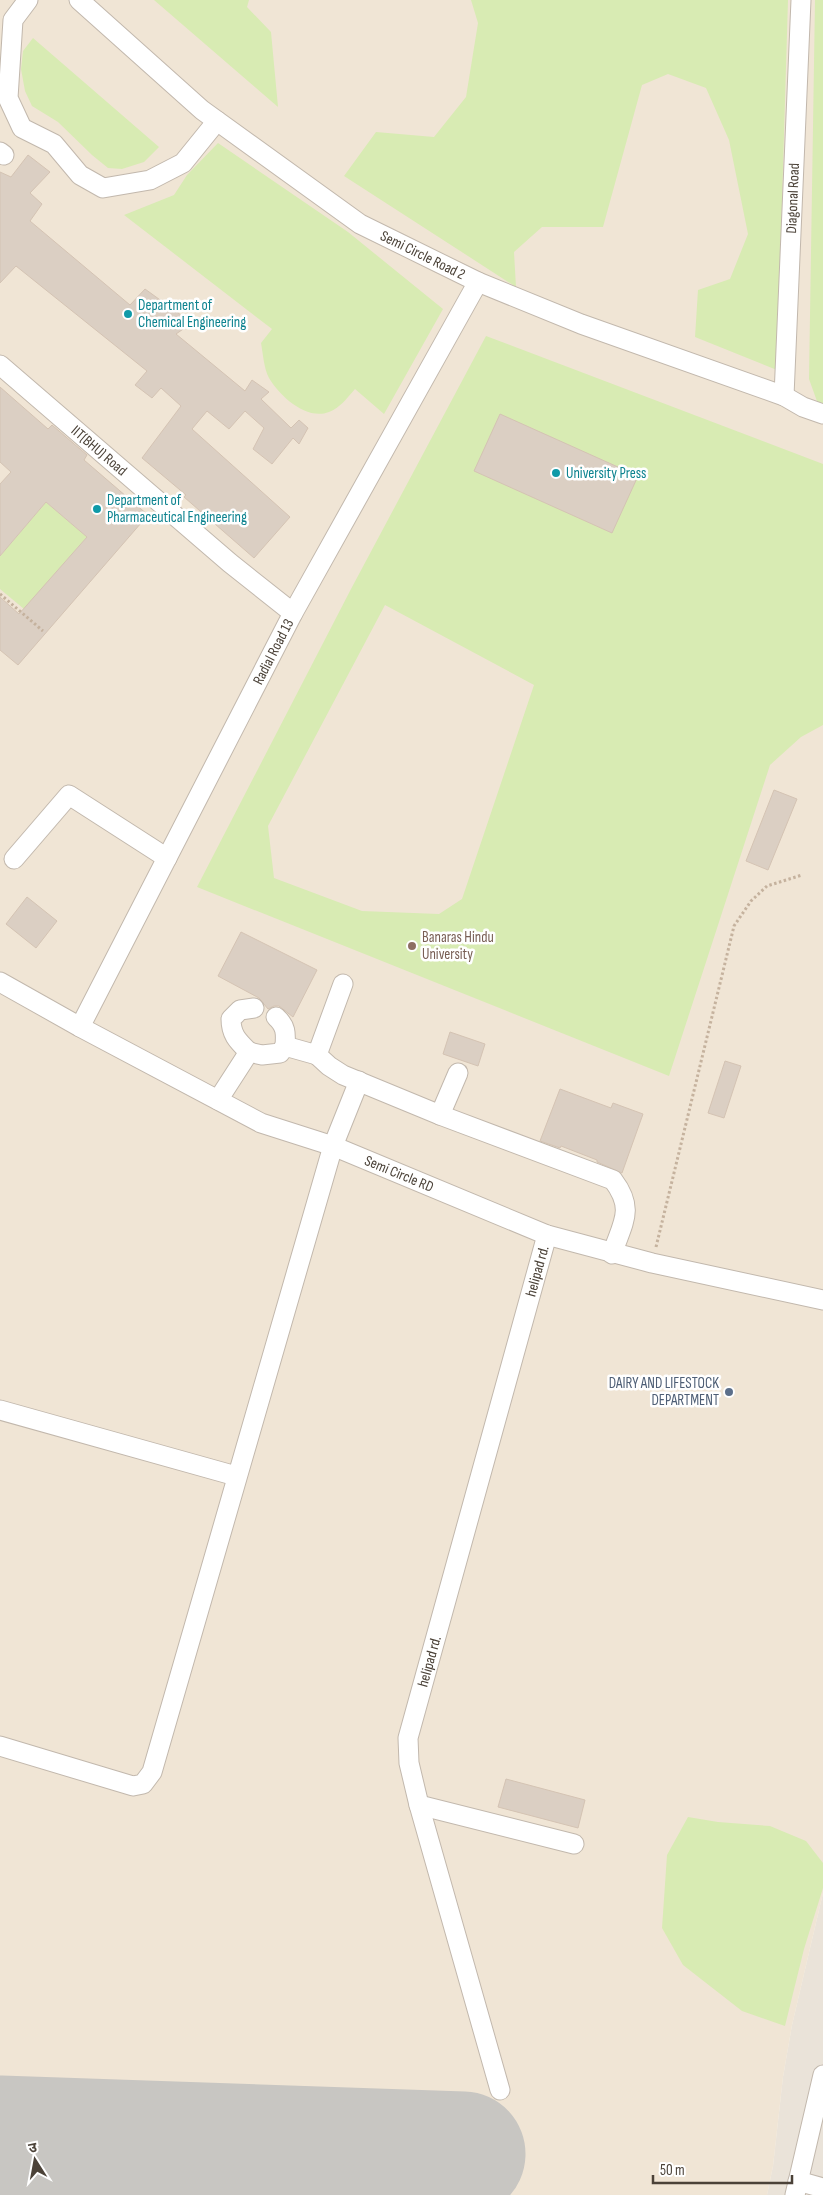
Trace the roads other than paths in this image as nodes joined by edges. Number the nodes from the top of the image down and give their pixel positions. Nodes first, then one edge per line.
1 (28, 0) edge
2 (79, 0) edge
3 (801, 0) edge
4 (217, 121) junction
5 (478, 282) junction
6 (0, 365) edge
7 (784, 396) junction
8 (823, 414) edge
9 (293, 613) junction
10 (167, 858) junction
11 (14, 859) dead end
12 (0, 982) edge
13 (343, 984) dead end
14 (254, 1008) dead end
15 (276, 1017) dead end
16 (80, 1027) junction
17 (285, 1046) junction
18 (249, 1052) junction
19 (317, 1055) junction
20 (458, 1073) dead end
21 (359, 1081) junction
22 (218, 1100) junction
23 (440, 1115) junction
24 (333, 1146) junction
25 (547, 1234) junction
26 (612, 1254) junction
27 (823, 1300) edge
28 (0, 1410) edge
29 (236, 1476) junction
30 (0, 1746) edge
31 (420, 1805) junction
32 (574, 1844) dead end
33 (823, 2075) edge
34 (500, 2090) dead end
35 (820, 2106) edge
36 (797, 2188) edge
37 (823, 2188) edge

1 - 4 street
2 - 4 street, Semi Circle Road 2
3 - 7 street, Diagonal Road
4 - 5 street, Semi Circle Road 2
5 - 7 street, Semi Circle Road 2
5 - 9 street, Radial Road 13
6 - 9 street, IIT(BHU) Road
7 - 8 street, Semi Circle Road 2
9 - 10 street, Radial Road 13
10 - 11 street
10 - 16 street, Radial Road 13
12 - 16 street, Semi Circle RD
13 - 19 street
14 - 18 street
15 - 17 street
16 - 22 street, Semi Circle RD
17 - 18 street
17 - 19 street
18 - 22 street
19 - 21 street
20 - 23 street
21 - 23 street
21 - 24 street
22 - 24 street, Semi Circle RD
23 - 26 street
24 - 25 street, Semi Circle RD
24 - 29 street
25 - 26 street, Semi Circle RD
25 - 31 street, helipad rd.
26 - 27 street, Semi Circle RD
28 - 29 street
29 - 30 street
31 - 32 street
31 - 34 street, helipad rd.
33 - 35 street
35 - 36 street
36 - 37 street

